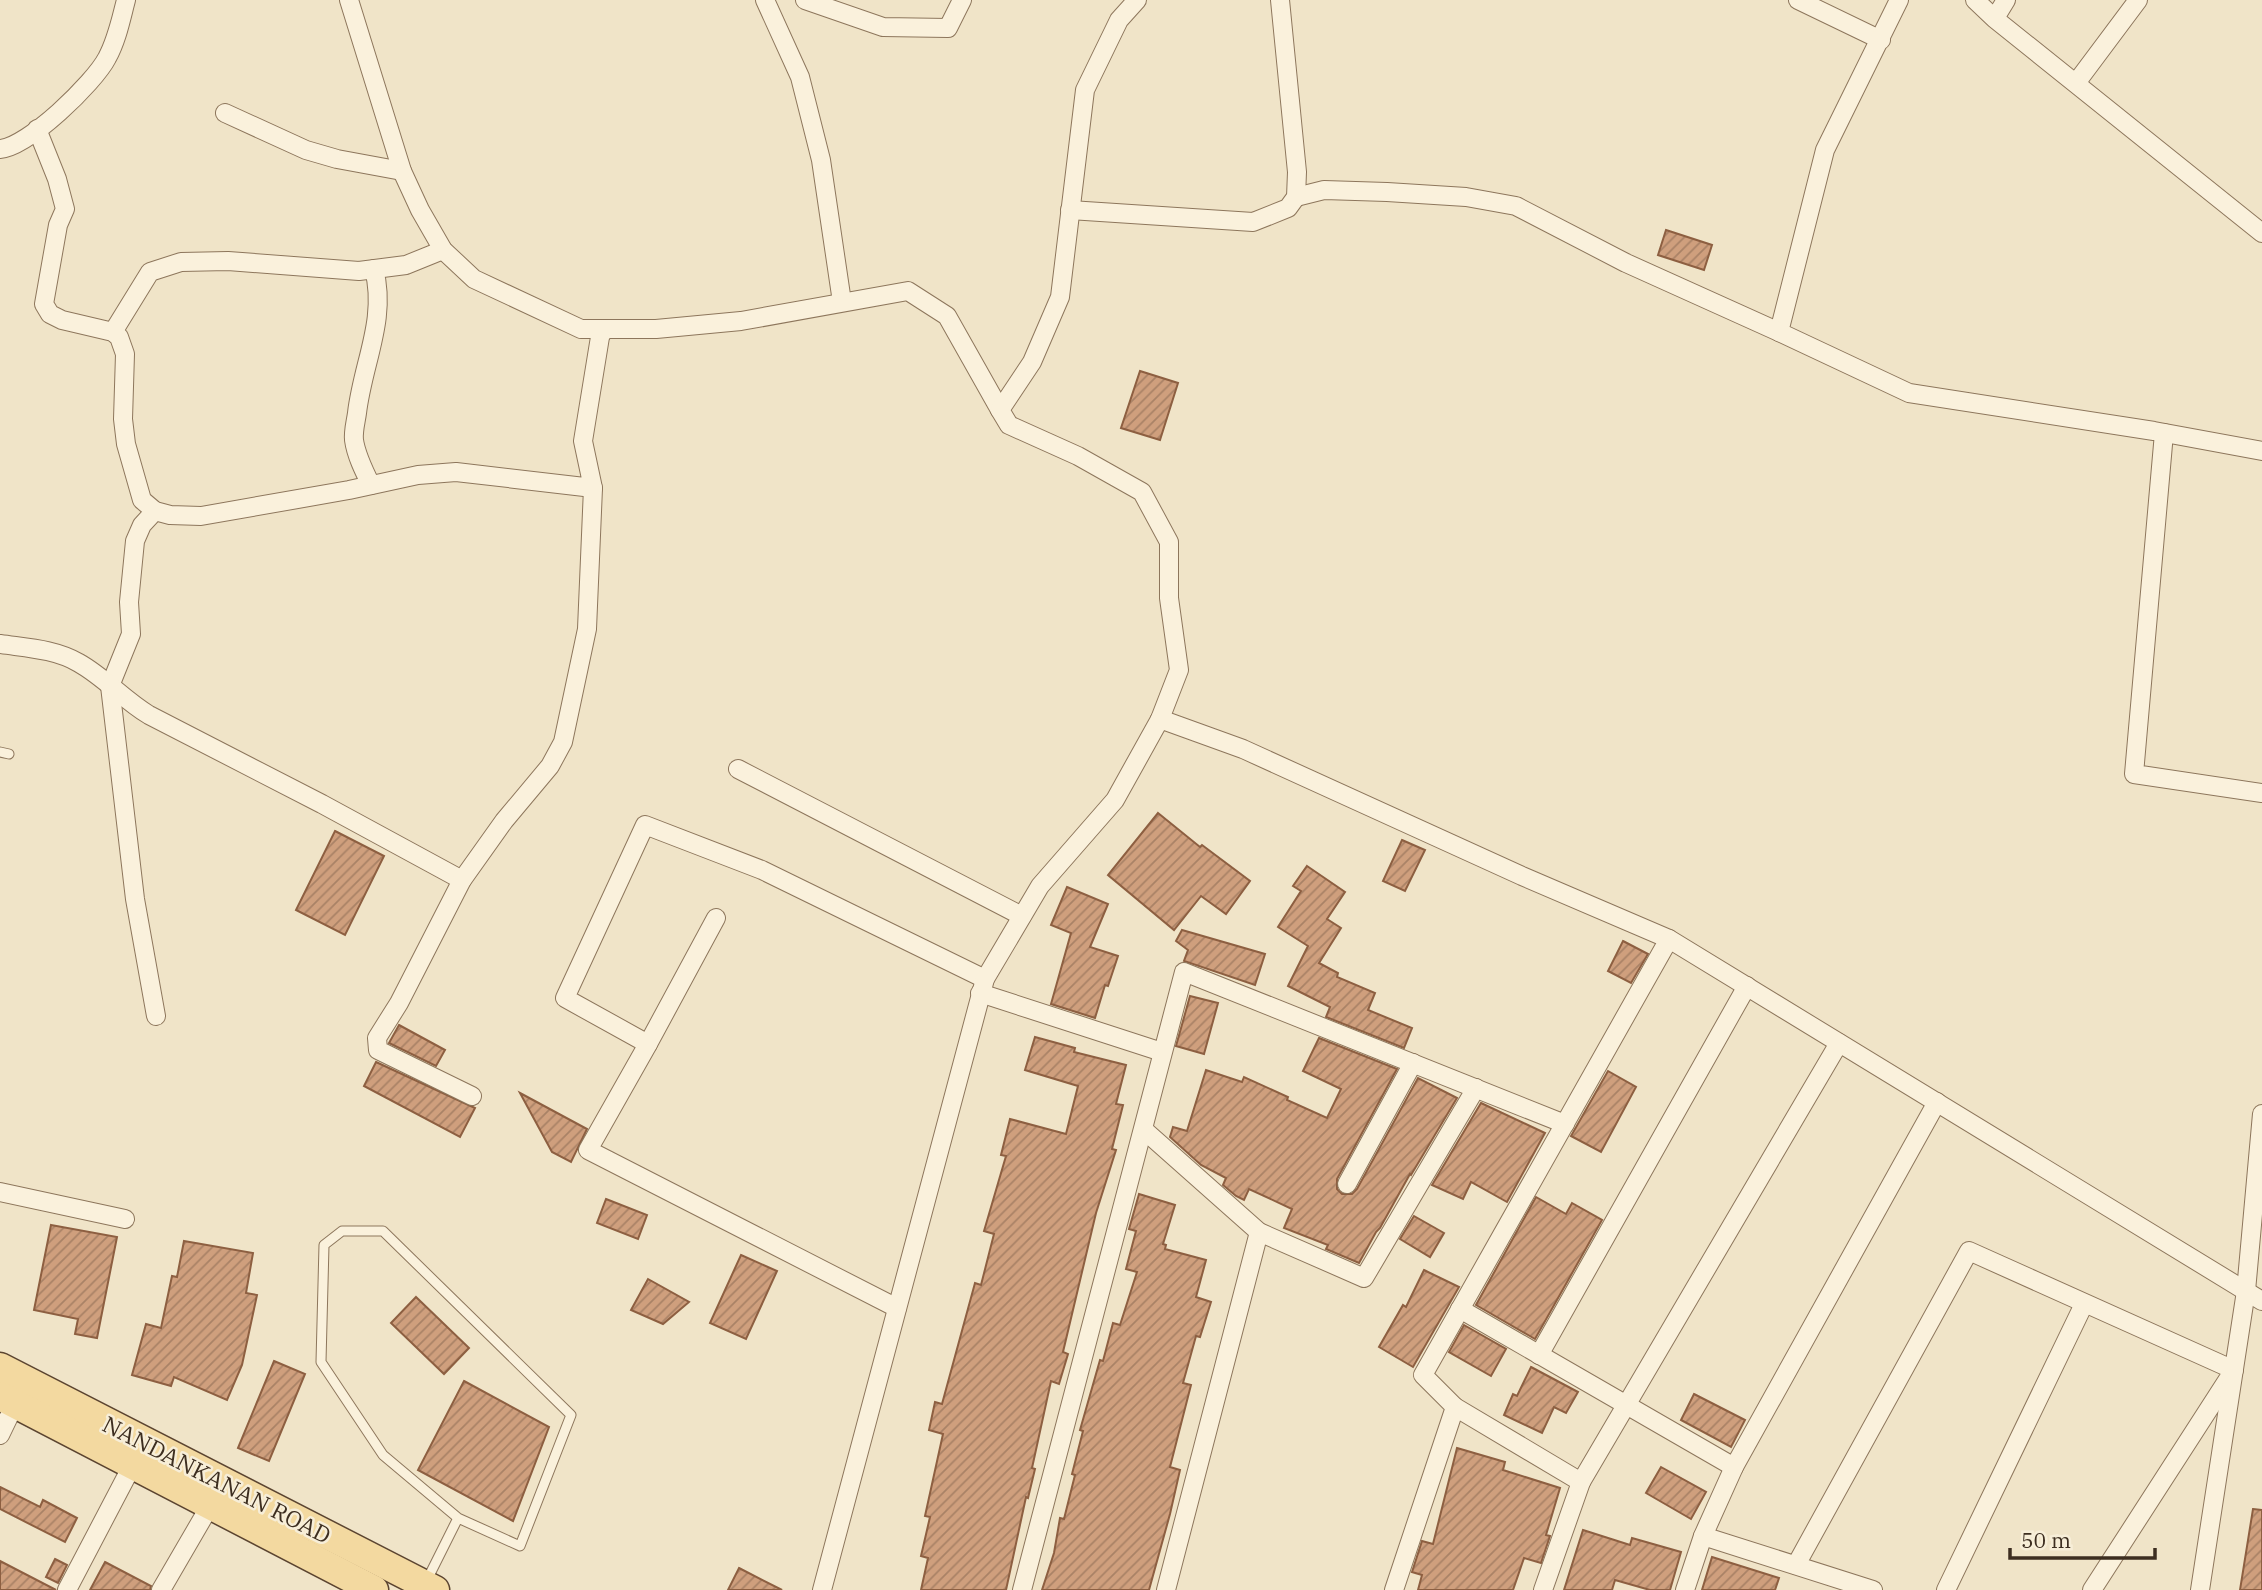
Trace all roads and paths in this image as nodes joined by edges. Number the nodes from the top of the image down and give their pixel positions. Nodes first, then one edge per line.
1 (126, 0) edge
2 (349, 0) edge
3 (765, 0) edge
4 (805, 0) edge
5 (962, 0) edge
6 (1137, 0) edge
7 (1280, 0) edge
8 (1798, 0) edge
9 (1899, 0) edge
10 (1975, 0) edge
11 (2006, 0) edge
12 (2138, 0) edge
13 (1994, 18) junction
14 (1881, 40) junction
15 (2076, 83) junction
16 (225, 113) dead end
17 (37, 129) junction
18 (0, 149) edge
19 (402, 171) junction
20 (1296, 197) junction
21 (1070, 210) junction
22 (2262, 233) edge
23 (443, 250) junction
24 (374, 269) junction
25 (842, 302) junction
26 (604, 329) junction
27 (113, 332) junction
28 (1779, 332) junction
29 (1000, 410) junction
30 (2164, 433) junction
31 (2262, 451) edge
32 (371, 485) junction
33 (593, 488) junction
34 (155, 511) junction
35 (0, 644) edge
36 (110, 686) junction
37 (1160, 719) junction
38 (738, 769) dead end
39 (2262, 793) edge
40 (462, 880) junction
41 (1023, 916) junction
42 (716, 918) dead end
43 (1669, 939) junction
44 (983, 986) junction
45 (1747, 986) junction
46 (156, 1016) dead end
47 (1839, 1043) junction
48 (648, 1044) junction
49 (1162, 1052) junction
50 (1413, 1063) junction
51 (1476, 1088) junction
52 (472, 1097) dead end
53 (1937, 1102) junction
54 (2262, 1114) edge
55 (1565, 1124) junction
56 (1144, 1130) junction
57 (1347, 1184) dead end
58 (0, 1192) edge
59 (125, 1219) dead end
60 (1259, 1232) junction
61 (2246, 1291) junction
62 (2262, 1301) edge
63 (2084, 1304) junction
64 (897, 1308) junction
65 (1460, 1309) junction
66 (1539, 1354) junction
67 (0, 1367) edge
68 (2234, 1370) junction
69 (8, 1400) edge
70 (1628, 1405) junction
71 (1455, 1406) junction
72 (0, 1435) edge
73 (133, 1464) junction
74 (1734, 1467) junction
75 (1581, 1482) junction
76 (211, 1504) junction
77 (458, 1518) junction
78 (1703, 1536) junction
79 (1796, 1565) junction
80 (1836, 1584) edge
81 (430, 1587) edge
82 (366, 1588) edge
83 (67, 1590) edge
84 (161, 1590) edge
85 (822, 1590) edge
86 (1022, 1590) edge
87 (1166, 1590) edge
88 (1394, 1590) edge
89 (1543, 1590) edge
90 (1685, 1590) edge
91 (1873, 1590) edge
92 (1946, 1590) edge
93 (2092, 1590) edge
94 (2200, 1590) edge

1 - 17 street
2 - 19 street
3 - 25 street
4 - 5 street
6 - 21 street
7 - 20 street
8 - 14 street
9 - 14 street
10 - 13 street
11 - 13 street
12 - 15 street
13 - 15 street
14 - 28 street
15 - 22 street
16 - 19 street
17 - 18 street
17 - 27 street
19 - 23 street
20 - 21 street
20 - 28 street
21 - 29 street
23 - 24 street
23 - 26 street
24 - 27 street
24 - 32 street
25 - 26 street
25 - 29 street
26 - 33 street
27 - 34 street
28 - 30 street
29 - 37 street
30 - 31 street
30 - 39 street
32 - 33 street
32 - 34 street
33 - 40 street
34 - 36 street
35 - 36 street
36 - 40 street
36 - 46 street
37 - 41 street
37 - 43 street
38 - 41 street
40 - 52 street
41 - 44 street
42 - 48 street
43 - 45 street
43 - 55 street
44 - 48 street
44 - 49 street
44 - 64 street
45 - 47 street
45 - 66 street
47 - 53 street
47 - 70 street
48 - 64 street
49 - 50 street
49 - 56 street
50 - 51 street
50 - 57 street
51 - 55 street
51 - 60 street
53 - 61 street
53 - 74 street
54 - 61 street
55 - 65 street
56 - 60 street
56 - 86 street
58 - 59 street
60 - 87 street
61 - 62 street
61 - 68 street
63 - 68 street
63 - 79 street
63 - 92 street
64 - 85 street
65 - 66 street
65 - 71 street
66 - 70 street
67 - 81 main road, NANDANKANAN ROAD
68 - 93 street
68 - 94 street
69 - 72 street
69 - 73 main road
70 - 74 street
70 - 75 street
71 - 75 street
71 - 88 street
73 - 76 main road
73 - 83 street
74 - 78 street
75 - 89 street
76 - 82 main road
76 - 84 street
77 - 77 lane
77 - 81 lane
78 - 79 street
78 - 90 street
79 - 80 street
80 - 91 street

